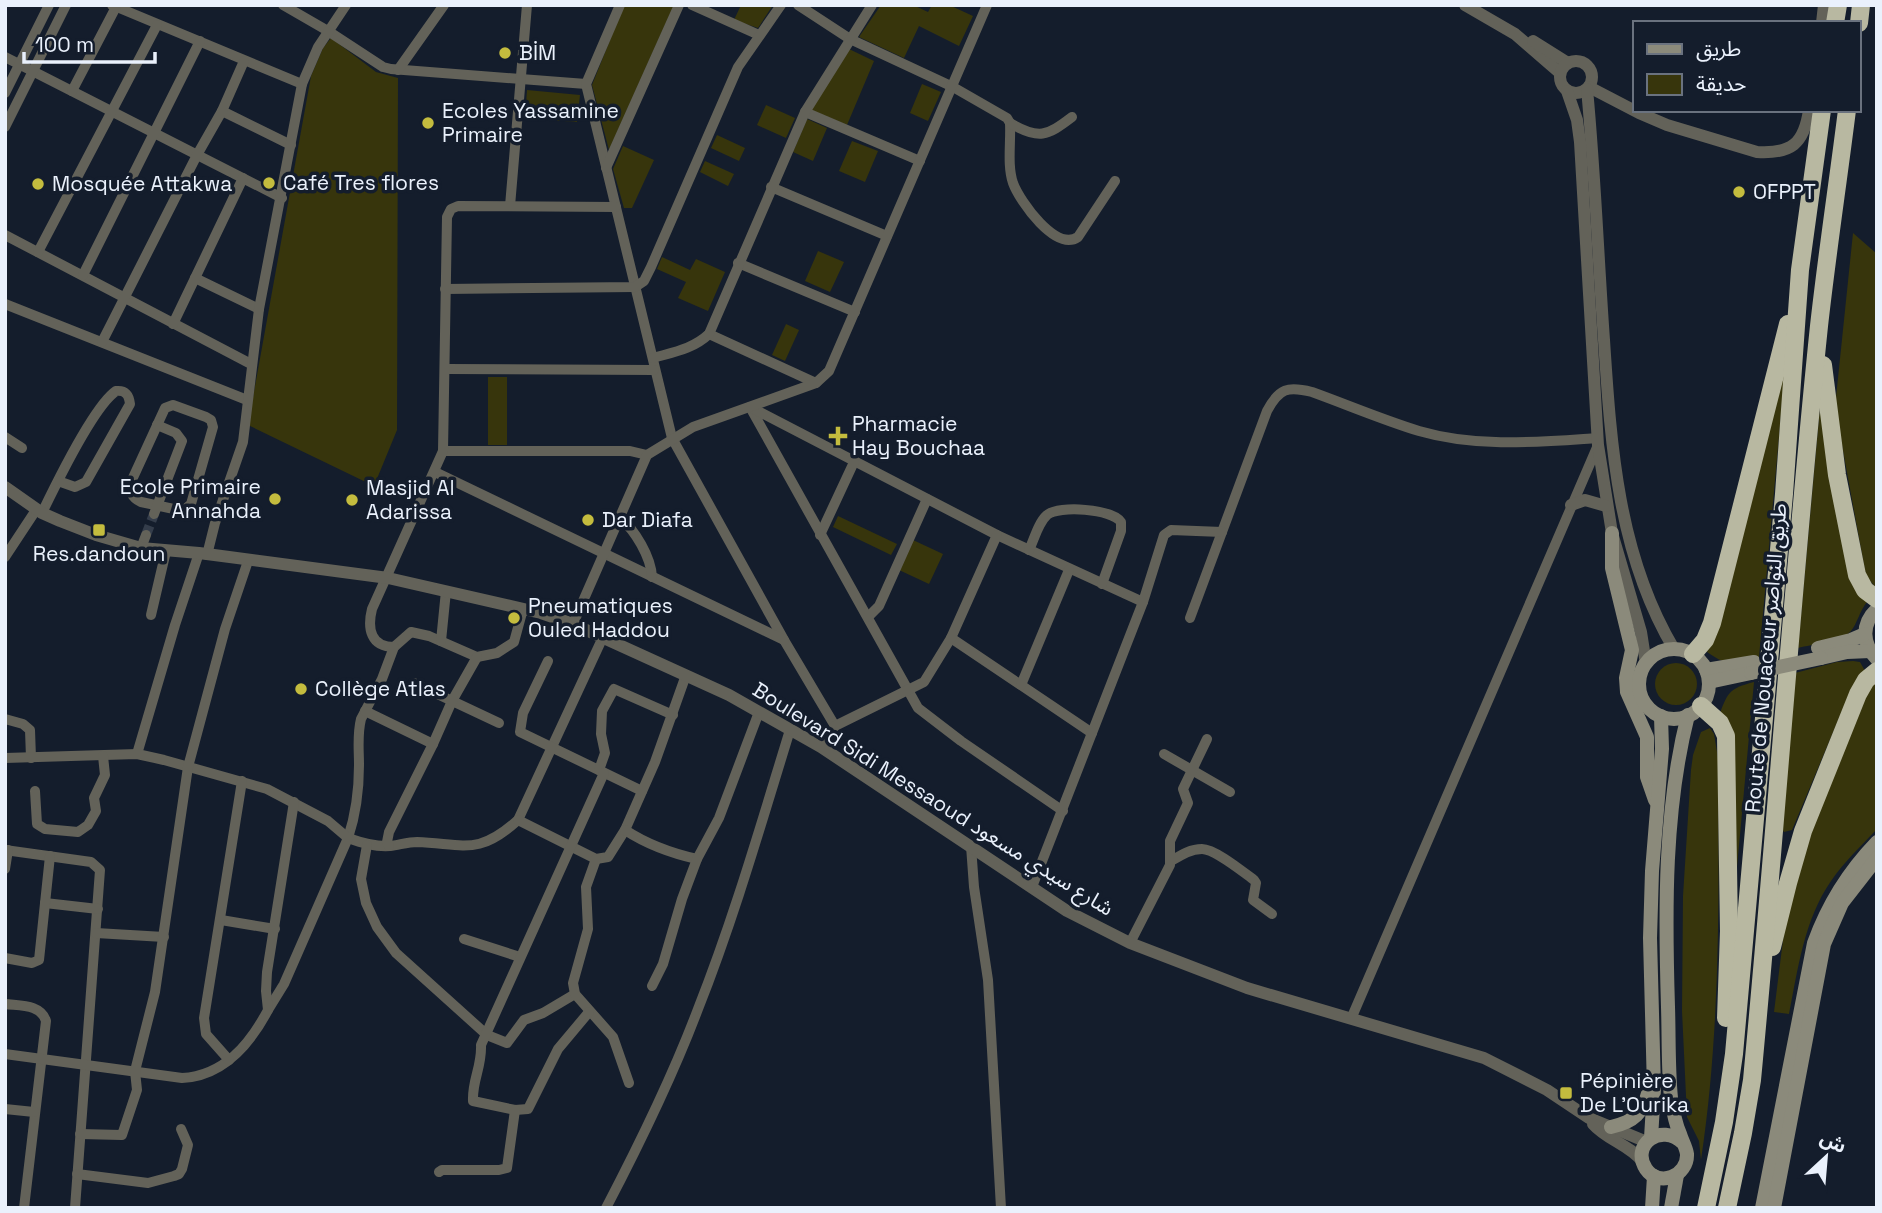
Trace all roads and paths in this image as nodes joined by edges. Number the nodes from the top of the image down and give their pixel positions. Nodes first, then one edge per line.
1 (49, 5) edge
2 (66, 5) edge
3 (144, 5) edge
4 (283, 5) edge
5 (346, 5) edge
6 (444, 5) edge
7 (527, 5) edge
8 (612, 5) edge
9 (620, 5) edge
10 (679, 5) edge
11 (781, 5) edge
12 (798, 5) edge
13 (873, 5) edge
14 (987, 5) edge
15 (1465, 5) edge
16 (114, 6) edge
17 (697, 6) edge
18 (136, 16) junction
19 (614, 19) junction
20 (157, 25) junction
21 (328, 31) junction
22 (759, 35) junction
23 (850, 39) junction
24 (200, 41) junction
25 (5, 57) edge
26 (244, 61) junction
27 (20, 64) junction
28 (1564, 68) junction
29 (398, 71) junction
30 (34, 72) junction
31 (519, 78) junction
32 (302, 83) junction
33 (586, 84) junction
34 (1589, 84) junction
35 (953, 87) junction
36 (72, 91) junction
37 (1567, 91) junction
38 (5, 93) edge
39 (1633, 110) edge
40 (222, 111) junction
41 (113, 112) junction
42 (805, 112) junction
43 (1637, 112) edge
44 (1809, 112) edge
45 (1822, 112) edge
46 (1847, 112) edge
47 (1072, 117) dead end
48 (1010, 123) junction
49 (5, 127) edge
50 (154, 132) junction
51 (291, 145) junction
52 (197, 155) junction
53 (920, 161) junction
54 (606, 168) junction
55 (243, 178) junction
56 (1115, 181) dead end
57 (771, 187) junction
58 (282, 198) junction
59 (510, 206) junction
60 (616, 207) junction
61 (5, 236) edge
62 (887, 236) junction
63 (38, 252) junction
64 (738, 263) junction
65 (1800, 270) junction
66 (83, 275) junction
67 (195, 278) junction
68 (635, 287) junction
69 (445, 289) junction
70 (124, 297) junction
71 (5, 304) edge
72 (259, 309) junction
73 (855, 312) junction
74 (1819, 322) junction
75 (173, 324) junction
76 (709, 334) junction
77 (102, 342) junction
78 (653, 358) junction
79 (251, 364) junction
80 (446, 369) junction
81 (654, 370) junction
82 (816, 383) junction
83 (247, 400) junction
84 (750, 407) junction
85 (157, 425) junction
86 (6, 438) edge
87 (672, 438) junction
88 (1598, 442) junction
89 (23, 448) dead end
90 (443, 451) junction
91 (647, 455) junction
92 (854, 463) junction
93 (435, 472) junction
94 (58, 481) junction
95 (5, 487) edge
96 (927, 499) junction
97 (1571, 505) junction
98 (1606, 506) junction
99 (155, 510) junction
100 (39, 511) junction
101 (620, 518) junction
102 (1222, 532) junction
103 (1612, 533) junction
104 (820, 535) junction
105 (997, 535) junction
106 (1029, 550) junction
107 (166, 551) junction
108 (203, 554) junction
109 (604, 554) junction
110 (5, 557) edge
111 (248, 561) junction
112 (1069, 570) junction
113 (652, 577) junction
114 (388, 578) junction
115 (1102, 584) junction
116 (446, 591) junction
117 (1877, 599) edge
118 (1143, 603) junction
119 (523, 609) junction
120 (1877, 610) edge
121 (151, 615) dead end
122 (868, 617) junction
123 (1190, 618) dead end
124 (573, 624) junction
125 (1864, 634) junction
126 (603, 637) junction
127 (951, 638) junction
128 (784, 640) junction
129 (441, 641) junction
130 (394, 648) junction
131 (1674, 649) junction
132 (1820, 653) junction
133 (1693, 654) junction
134 (1873, 655) edge
135 (477, 657) junction
136 (548, 661) dead end
137 (1646, 664) junction
138 (1877, 671) edge
139 (687, 675) junction
140 (1708, 676) junction
141 (414, 683) dead end
142 (1021, 685) junction
143 (908, 691) junction
144 (452, 701) junction
145 (365, 711) junction
146 (1694, 711) junction
147 (759, 712) junction
148 (673, 715) junction
149 (1661, 716) junction
150 (5, 719) edge
151 (499, 723) dead end
152 (835, 726) junction
153 (790, 730) junction
154 (1092, 733) junction
155 (1206, 738) dead end
156 (433, 744) junction
157 (821, 747) junction
158 (551, 748) junction
159 (137, 754) junction
160 (1164, 754) dead end
161 (103, 756) junction
162 (5, 758) edge
163 (31, 758) junction
164 (188, 767) junction
165 (1192, 770) junction
166 (601, 772) junction
167 (242, 780) junction
168 (35, 791) dead end
169 (642, 791) junction
170 (1230, 792) dead end
171 (294, 802) junction
172 (1657, 805) junction
173 (1063, 811) junction
174 (518, 820) junction
175 (625, 830) junction
176 (348, 838) junction
177 (1877, 842) edge
178 (367, 845) junction
179 (389, 846) junction
180 (971, 846) junction
181 (572, 847) junction
182 (6, 850) edge
183 (50, 856) junction
184 (1877, 858) edge
185 (596, 859) junction
186 (697, 859) junction
187 (1171, 861) junction
188 (5, 869) edge
189 (1032, 887) junction
190 (45, 903) junction
191 (98, 909) junction
192 (1272, 915) dead end
193 (221, 920) junction
194 (275, 929) junction
195 (96, 933) junction
196 (164, 937) junction
197 (464, 939) dead end
198 (1130, 943) junction
199 (520, 957) junction
200 (5, 958) edge
201 (1762, 973) junction
202 (652, 986) dead end
203 (575, 994) junction
204 (5, 1004) edge
205 (268, 1010) junction
206 (589, 1012) junction
207 (1351, 1019) junction
208 (487, 1035) junction
209 (5, 1054) edge
210 (1734, 1054) junction
211 (40, 1058) junction
212 (229, 1060) junction
213 (86, 1066) junction
214 (135, 1071) junction
215 (1654, 1072) junction
216 (629, 1083) dead end
217 (5, 1109) edge
218 (515, 1110) junction
219 (34, 1112) junction
220 (1589, 1118) junction
221 (1611, 1128) junction
222 (181, 1129) dead end
223 (80, 1134) junction
224 (1649, 1140) junction
225 (1683, 1143) junction
226 (1643, 1161) junction
227 (439, 1172) dead end
228 (77, 1174) junction
229 (1677, 1175) junction
230 (1654, 1176) junction
231 (24, 1208) edge
232 (75, 1208) edge
233 (606, 1208) edge
234 (1001, 1208) edge
235 (1652, 1208) edge
236 (1671, 1208) edge
237 (1706, 1208) edge
238 (1727, 1208) edge
239 (1762, 1208) edge
240 (1773, 1208) edge

1 - 27 street
2 - 30 street
3 - 18 street
4 - 21 street
5 - 21 street
6 - 29 street
7 - 31 street
8 - 19 street
9 - 19 street
10 - 54 street
11 - 22 street
12 - 23 street
13 - 23 street
14 - 35 street
15 - 28 street
16 - 18 street
16 - 36 street
17 - 22 street
18 - 20 street
19 - 33 street
20 - 24 street
20 - 41 street
21 - 29 street
21 - 32 street
22 - 68 street
23 - 35 street
23 - 42 street
24 - 26 street
24 - 50 street
25 - 27 street
26 - 32 street
26 - 40 street
27 - 30 street
27 - 38 street
28 - 34 street
28 - 37 street
29 - 31 street
30 - 36 street
30 - 49 street
31 - 33 street
31 - 59 street
32 - 51 street
33 - 54 street
34 - 37 street
34 - 39 street
34 - 131 street
35 - 48 street
35 - 53 street
36 - 41 street
37 - 88 street
40 - 51 street
40 - 52 street
41 - 50 street
41 - 63 street
42 - 53 street
42 - 57 street
43 - 44 street
45 - 65 highway, Route de Nouaceur طريق النواصر
46 - 74 highway, Route de Nouaceur طريق النواصر
47 - 48 street
48 - 56 street
50 - 52 street
50 - 66 street
51 - 58 street
52 - 55 street
52 - 70 street
53 - 62 street
54 - 60 street
55 - 58 street
55 - 67 street
57 - 62 street
57 - 64 street
58 - 72 street
59 - 60 street
59 - 69 street
60 - 68 street
61 - 63 street
62 - 73 street
63 - 66 street
64 - 73 street
64 - 76 street
65 - 133 highway
65 - 210 highway, Route de Nouaceur طريق النواصر
66 - 70 street
67 - 72 street
67 - 75 street
68 - 69 street
68 - 78 street
69 - 80 street
70 - 75 street
70 - 77 street
71 - 77 street
72 - 79 street
73 - 82 street
74 - 117 highway
74 - 201 highway, Route de Nouaceur طريق النواصر
75 - 79 street
76 - 78 street
76 - 82 street
77 - 83 street
78 - 81 street
79 - 83 street
80 - 81 street
80 - 90 street
81 - 87 street
82 - 84 street
83 - 108 street
84 - 87 street
84 - 92 street
84 - 104 street
85 - 99 street
85 - 99 street
85 - 99 street
86 - 89 street
87 - 91 street
87 - 128 street
88 - 97 street
88 - 98 street
88 - 102 street
90 - 91 street
90 - 93 street
91 - 101 street
92 - 96 street
92 - 104 street
93 - 109 street
93 - 114 street
94 - 94 street
94 - 100 street
95 - 100 street, Boulevard Sidi Messaoud شارع سيدي مسعود
96 - 105 street
96 - 122 street
97 - 98 street
97 - 207 street
98 - 103 street
100 - 107 street, Boulevard Sidi Messaoud شارع سيدي مسعود
100 - 110 street
101 - 109 street
101 - 113 street
102 - 118 street
102 - 123 street
103 - 137 street
103 - 172 main road
104 - 122 street
105 - 106 street
105 - 127 street
106 - 112 street
106 - 115 street
107 - 108 street, Boulevard Sidi Messaoud شارع سيدي مسعود
107 - 121 street
108 - 111 street, Boulevard Sidi Messaoud شارع سيدي مسعود
108 - 159 street
109 - 113 street
109 - 124 street
111 - 114 street, Boulevard Sidi Messaoud شارع سيدي مسعود
111 - 164 street
112 - 115 street
112 - 142 street
113 - 128 street
114 - 116 street, Boulevard Sidi Messaoud شارع سيدي مسعود
114 - 130 street
115 - 118 street
116 - 119 street, Boulevard Sidi Messaoud شارع سيدي مسعود
116 - 129 street
118 - 154 street
119 - 124 street, Boulevard Sidi Messaoud شارع سيدي مسعود
119 - 135 street
120 - 125 main road
122 - 143 street
124 - 126 street, Boulevard Sidi Messaoud شارع سيدي مسعود
125 - 132 main road
125 - 134 main road
126 - 139 street, Boulevard Sidi Messaoud شارع سيدي مسعود
126 - 158 street
127 - 142 street
127 - 143 street
128 - 152 street
129 - 130 street
129 - 135 street
130 - 145 street
131 - 133 main road
131 - 137 main road
132 - 134 main road
132 - 140 main road, bridge
133 - 140 main road
135 - 144 street
136 - 158 street
137 - 149 main road
138 - 201 highway
139 - 147 street, Boulevard Sidi Messaoud شارع سيدي مسعود
139 - 148 street
140 - 146 main road
141 - 144 street
142 - 154 street
143 - 152 street
143 - 173 street
144 - 151 street
144 - 156 street
145 - 156 street
145 - 176 street
146 - 149 main road
146 - 210 highway
146 - 225 main road
147 - 153 street, Boulevard Sidi Messaoud شارع سيدي مسعود
147 - 186 street
148 - 166 street
148 - 169 street
149 - 172 main road
150 - 163 street
152 - 157 street
153 - 157 street, Boulevard Sidi Messaoud شارع سيدي مسعود
153 - 233 street
154 - 173 street
155 - 165 street
156 - 179 street
157 - 180 street, Boulevard Sidi Messaoud شارع سيدي مسعود
158 - 166 street
158 - 174 street
159 - 161 street
159 - 164 street
160 - 165 street
161 - 163 street
161 - 168 street
162 - 163 street
164 - 167 street
164 - 196 street
165 - 170 street
165 - 187 street
166 - 169 street
166 - 181 street
167 - 171 street
167 - 193 street
169 - 175 street
171 - 176 street
171 - 194 street
172 - 215 main road
173 - 189 street
174 - 179 street
174 - 181 street
175 - 185 street
175 - 186 street
176 - 178 street
176 - 205 street
177 - 239 main road
178 - 179 street
178 - 208 street
180 - 189 street, Boulevard Sidi Messaoud شارع سيدي مسعود
180 - 234 street
181 - 185 street
181 - 199 street
182 - 183 street
182 - 188 street
183 - 190 street
183 - 191 street
184 - 240 main road
185 - 203 street
186 - 202 street
187 - 192 street
187 - 198 street
189 - 198 street, Boulevard Sidi Messaoud شارع سيدي مسعود
190 - 191 street
190 - 200 street
191 - 195 street
193 - 194 street
193 - 212 street
194 - 205 street
195 - 196 street
195 - 213 street
196 - 214 street
197 - 199 street
198 - 207 street, Boulevard Sidi Messaoud شارع سيدي مسعود
199 - 208 street
201 - 238 highway, Route de Nouaceur طريق النواصر
203 - 206 street
203 - 208 street
204 - 211 street
205 - 212 street
206 - 216 street
206 - 218 street
207 - 220 street, Boulevard Sidi Messaoud شارع سيدي مسعود
208 - 218 street
209 - 211 street
210 - 237 highway, Route de Nouaceur طريق النواصر
211 - 213 street
211 - 219 street
212 - 214 street
213 - 214 street
213 - 223 street
214 - 223 street
215 - 221 main road
215 - 224 main road
217 - 219 street
218 - 227 street
219 - 231 street
220 - 221 street
220 - 226 street
221 - 224 street
222 - 228 street
223 - 228 street
224 - 225 main road
224 - 226 main road
225 - 229 main road
226 - 230 main road
228 - 232 street
229 - 230 main road
229 - 236 main road
230 - 235 main road

